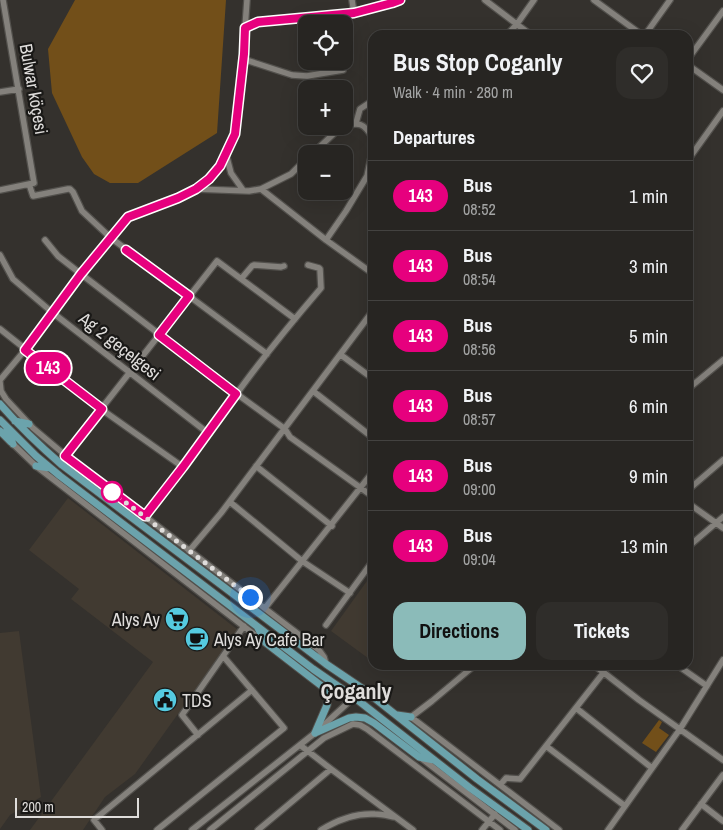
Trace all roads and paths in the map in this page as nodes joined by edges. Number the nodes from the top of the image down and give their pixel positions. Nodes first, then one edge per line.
1 (3, 0) edge
2 (247, 0) edge
3 (352, 0) edge
4 (400, 0) edge
5 (485, 0) edge
6 (534, 0) edge
7 (594, 0) edge
8 (670, 0) edge
9 (393, 1) edge
10 (723, 10) edge
11 (354, 13) junction
12 (517, 24) junction
13 (245, 28) junction
14 (512, 30) edge
15 (525, 30) edge
16 (637, 30) edge
17 (648, 30) edge
18 (8, 33) junction
19 (0, 34) edge
20 (693, 52) edge
21 (243, 59) junction
22 (693, 69) edge
23 (343, 70) dead end
24 (19, 89) junction
25 (723, 90) edge
26 (0, 92) edge
27 (368, 104) edge
28 (723, 111) edge
29 (356, 123) junction
30 (353, 124) edge
31 (368, 130) edge
32 (333, 135) edge
33 (322, 145) edge
34 (693, 153) edge
35 (226, 154) junction
36 (298, 167) edge
37 (368, 171) edge
38 (32, 184) junction
39 (196, 189) junction
40 (261, 189) junction
41 (0, 190) edge
42 (243, 190) junction
43 (111, 238) junction
44 (45, 240) dead end
45 (326, 240) junction
46 (0, 255) edge
47 (308, 265) dead end
48 (284, 266) dead end
49 (368, 270) edge
50 (81, 274) junction
51 (241, 279) junction
52 (189, 296) junction
53 (52, 313) junction
54 (295, 319) junction
55 (368, 320) edge
56 (0, 329) edge
57 (159, 335) junction
58 (25, 350) junction
59 (266, 354) junction
60 (341, 355) junction
61 (723, 360) edge
62 (130, 372) junction
63 (368, 375) edge
64 (0, 381) edge
65 (693, 385) edge
66 (313, 391) junction
67 (236, 394) junction
68 (0, 404) edge
69 (102, 409) junction
70 (0, 420) edge
71 (14, 420) junction
72 (29, 424) junction
73 (3, 429) edge
74 (284, 429) junction
75 (208, 433) junction
76 (368, 433) edge
77 (13, 444) joint
78 (65, 456) junction
79 (723, 460) edge
80 (36, 466) junction
81 (256, 466) junction
82 (183, 467) junction
83 (50, 468) junction
84 (368, 479) edge
85 (693, 486) edge
86 (362, 488) junction
87 (368, 493) edge
88 (230, 502) junction
89 (693, 507) edge
90 (145, 516) junction
91 (723, 517) edge
92 (716, 523) junction
93 (332, 526) junction
94 (723, 528) edge
95 (693, 543) edge
96 (190, 551) junction
97 (302, 561) junction
98 (368, 568) edge
99 (350, 593) junction
100 (265, 608) junction
101 (326, 625) dead end
102 (244, 626) junction
103 (257, 626) junction
104 (266, 644) junction
105 (223, 656) junction
106 (723, 660) edge
107 (326, 664) junction
108 (297, 667) junction
109 (313, 669) junction
110 (469, 670) edge
111 (601, 670) edge
112 (684, 670) edge
113 (604, 672) junction
114 (707, 686) junction
115 (252, 690) junction
116 (363, 690) junction
117 (355, 698) junction
118 (576, 708) junction
119 (397, 715) junction
120 (411, 717) junction
121 (384, 720) junction
122 (680, 729) junction
123 (315, 733) junction
124 (198, 734) junction
125 (395, 739) junction
126 (300, 745) junction
127 (546, 746) junction
128 (307, 751) junction
129 (419, 756) junction
130 (723, 760) edge
131 (436, 761) junction
132 (652, 768) junction
133 (332, 769) junction
134 (723, 775) edge
135 (500, 785) junction
136 (701, 804) junction
137 (625, 806) junction
138 (494, 814) junction
139 (396, 818) junction
140 (723, 821) edge
141 (488, 822) junction
142 (102, 830) edge
143 (157, 830) edge
144 (192, 830) edge
145 (210, 830) edge
146 (258, 830) edge
147 (321, 830) edge
148 (413, 830) edge
149 (482, 830) edge
150 (500, 830) edge
151 (515, 830) edge
152 (528, 830) edge
153 (546, 830) edge
154 (559, 830) edge
155 (608, 830) edge
156 (682, 830) edge

1 - 18 street, Bulwar köçesi
2 - 13 street
3 - 11 street
4 - 9 street
5 - 12 street
6 - 12 street
7 - 16 street
8 - 17 street
9 - 11 street
10 - 20 street
11 - 13 street
12 - 14 street
12 - 15 street
13 - 21 street
18 - 19 street
18 - 24 street, Bulwar köçesi
21 - 23 street
21 - 35 street
22 - 25 street
24 - 26 street
24 - 38 street, Bulwar köçesi
27 - 29 street
28 - 34 street
29 - 30 street
29 - 31 street
32 - 33 street
35 - 39 street
35 - 42 street
36 - 40 street
37 - 45 street
38 - 41 street
38 - 43 street
39 - 42 street
39 - 43 street
40 - 42 street
40 - 45 street
43 - 50 street
43 - 52 street
44 - 50 street
45 - 49 street
46 - 53 street, Ag 2 geçelgesi
47 - 54 street
48 - 51 street
50 - 53 street
50 - 57 street
51 - 52 street
51 - 54 street
52 - 57 street
52 - 59 street
53 - 58 street
53 - 62 street, Ag 2 geçelgesi
54 - 59 street
55 - 60 street
56 - 58 street
57 - 62 street
57 - 67 street
58 - 64 street
58 - 69 street
59 - 67 street
60 - 63 street
60 - 66 street
61 - 65 street
62 - 69 street
62 - 75 street, Ag 2 geçelgesi
64 - 72 street
66 - 74 street
66 - 76 street
67 - 74 street
67 - 75 street
68 - 71 main road
69 - 78 street
69 - 82 street
70 - 73 main road
71 - 72 main road
71 - 107 main road
72 - 78 street
73 - 77 main road
73 - 83 main road
74 - 81 street
74 - 86 street
75 - 82 street
77 - 80 street
78 - 90 street
79 - 85 street
80 - 83 main road
80 - 102 street
81 - 88 street
81 - 93 street
82 - 90 street
83 - 103 main road
84 - 86 street
86 - 87 street
86 - 93 street
88 - 96 street
88 - 97 street
89 - 92 street
90 - 96 street
91 - 92 street
92 - 94 street
92 - 95 street
93 - 97 street
96 - 100 street
97 - 99 street
97 - 100 street
98 - 99 street
99 - 101 street
100 - 107 street
102 - 104 street
102 - 105 street
103 - 104 main road
103 - 109 main road
104 - 108 main road
105 - 115 street
105 - 124 street
106 - 114 street
107 - 116 main road
108 - 109 main road
108 - 123 main road
109 - 117 main road
110 - 120 street
111 - 113 street
112 - 114 street
113 - 118 street
113 - 122 street
114 - 122 street
115 - 124 street
115 - 143 street
116 - 117 street
116 - 119 main road
117 - 121 main road
117 - 123 street
118 - 127 street
118 - 132 street
119 - 120 main road
119 - 153 main road
120 - 135 street
121 - 125 main road
121 - 131 main road
122 - 130 street
122 - 132 street
123 - 125 main road
123 - 126 street
124 - 142 street
125 - 129 main road
126 - 128 street
126 - 144 street
127 - 135 street
127 - 137 street
128 - 133 street
128 - 141 street
128 - 145 street
129 - 131 main road
129 - 138 street
131 - 152 main road
132 - 137 street
133 - 139 street
133 - 146 street
134 - 136 street
135 - 154 street
136 - 140 street
136 - 156 street
137 - 155 street
138 - 141 street
138 - 151 street
139 - 147 street
139 - 148 street
141 - 149 street
141 - 150 street

